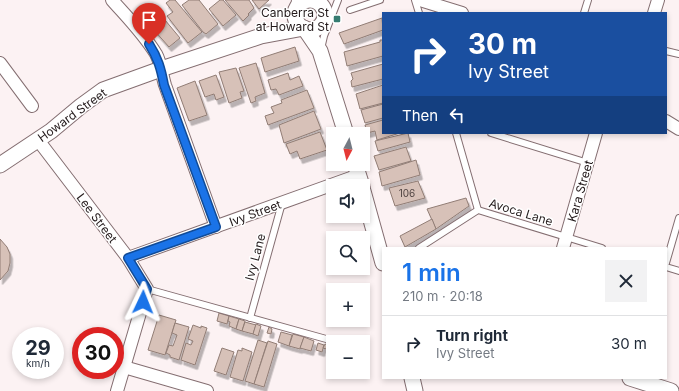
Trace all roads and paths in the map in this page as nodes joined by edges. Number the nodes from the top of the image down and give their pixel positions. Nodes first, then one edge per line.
1 (112, 0) edge
2 (313, 0) edge
3 (338, 0) edge
4 (380, 0) edge
5 (415, 0) edge
6 (420, 0) edge
7 (588, 0) edge
8 (658, 0) edge
9 (297, 6) edge
10 (350, 10) dead end
11 (325, 12) edge
12 (419, 12) edge
13 (459, 12) edge
14 (584, 12) edge
15 (654, 12) edge
16 (305, 28) junction
17 (262, 36) junction
18 (320, 51) junction
19 (667, 51) edge
20 (679, 54) edge
21 (0, 63) edge
22 (161, 69) junction
23 (32, 106) dead end
24 (667, 122) edge
25 (344, 127) edge
26 (679, 129) edge
27 (456, 134) edge
28 (494, 134) edge
29 (596, 134) edge
30 (38, 140) junction
31 (588, 163) junction
32 (0, 164) edge
33 (359, 175) edge
34 (282, 203) junction
35 (478, 210) junction
36 (370, 216) edge
37 (679, 218) edge
38 (216, 227) junction
39 (565, 243) edge
40 (421, 247) edge
41 (595, 247) edge
42 (128, 258) junction
43 (382, 259) edge
44 (667, 260) edge
45 (667, 267) edge
46 (679, 271) edge
47 (147, 289) junction
48 (250, 318) junction
49 (326, 339) edge
50 (124, 367) joint
51 (120, 379) edge
52 (412, 379) edge
53 (633, 379) edge
54 (117, 391) edge
55 (207, 391) edge
56 (415, 391) edge
57 (670, 391) edge

1 - 22 street
2 - 9 street
2 - 11 street
3 - 18 lane
4 - 10 lane
5 - 12 lane
6 - 13 street
7 - 14 lane
8 - 15 street
9 - 16 street
9 - 17 street, Howard Street
11 - 16 street
11 - 18 street
16 - 17 street, Howard Street
16 - 18 street
17 - 22 street, Howard Street
18 - 25 street
19 - 20 lane
21 - 23 street
22 - 30 street, Howard Street
22 - 38 street
24 - 26 street
27 - 35 lane
28 - 31 lane
29 - 31 street, Kara Street
30 - 32 street, Howard Street
30 - 42 street, Lee Street
31 - 39 street, Kara Street
33 - 34 street, Ivy Street
34 - 38 street, Ivy Street
34 - 48 lane, Ivy Lane
35 - 39 lane, Avoca Lane
35 - 40 lane, Avoca Lane
36 - 43 street
37 - 44 lane
38 - 42 street, Ivy Street
39 - 41 lane, Avoca Lane
42 - 47 street, Lee Street
45 - 46 lane
47 - 48 lane
47 - 50 street
48 - 49 lane
50 - 55 street
51 - 54 street
52 - 56 street
53 - 57 street

